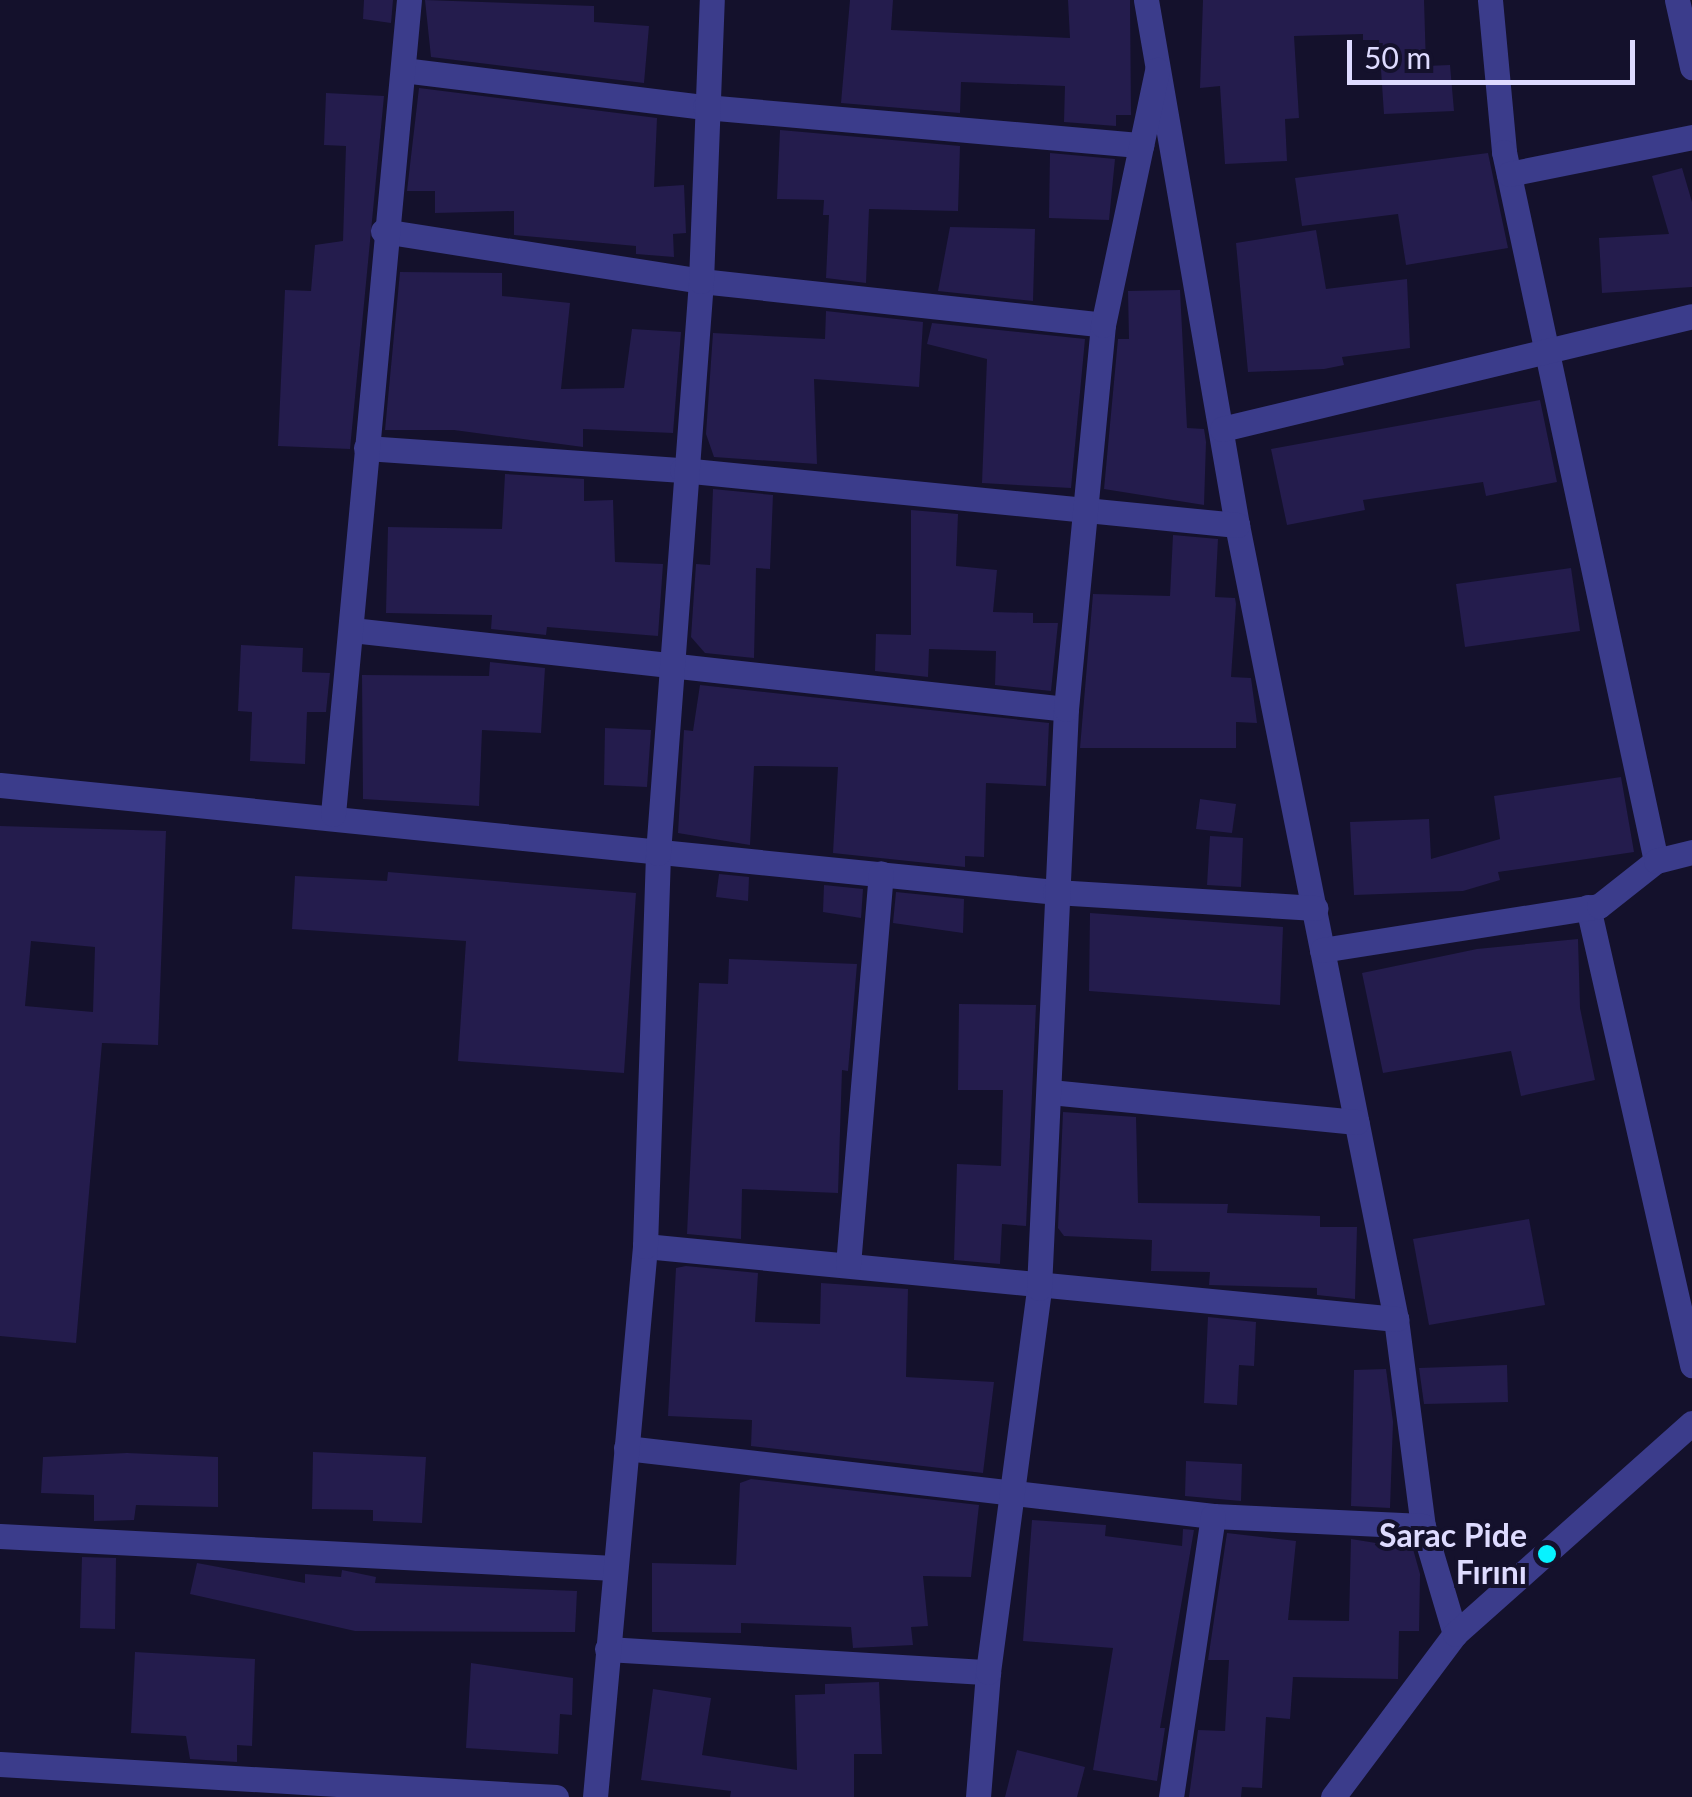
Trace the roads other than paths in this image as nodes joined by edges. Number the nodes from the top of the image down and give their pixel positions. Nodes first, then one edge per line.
1 (409, 0) edge
2 (712, 0) edge
3 (1146, 0) edge
4 (1490, 0) edge
5 (1677, 0) edge
6 (1692, 67) edge
7 (403, 70) junction
8 (1157, 70) junction
9 (705, 106) junction
10 (1692, 137) edge
11 (1142, 145) junction
12 (1509, 174) junction
13 (383, 230) junction
14 (701, 281) junction
15 (1692, 316) edge
16 (1103, 325) junction
17 (1550, 347) junction
18 (1222, 429) junction
19 (366, 448) junction
20 (682, 470) junction
21 (1088, 515) junction
22 (1237, 526) junction
23 (352, 630) junction
24 (673, 664) junction
25 (1066, 709) junction
26 (0, 785) edge
27 (332, 814) junction
28 (1692, 852) edge
29 (658, 854) junction
30 (1656, 861) junction
31 (881, 873) junction
32 (1055, 892) junction
33 (1316, 908) junction
34 (1588, 908) junction
35 (1322, 950) junction
36 (1050, 1092) junction
37 (1357, 1122) junction
38 (645, 1246) junction
39 (848, 1265) junction
40 (1040, 1288) junction
41 (1396, 1319) junction
42 (1692, 1365) edge
43 (1692, 1422) edge
44 (626, 1448) junction
45 (1015, 1493) junction
46 (1213, 1516) junction
47 (1424, 1526) junction
48 (0, 1536) edge
49 (614, 1568) junction
50 (1455, 1634) junction
51 (607, 1649) junction
52 (988, 1672) junction
53 (0, 1764) edge
54 (556, 1797) edge
55 (595, 1797) edge
56 (978, 1797) edge
57 (1171, 1797) edge
58 (1333, 1797) edge

1 - 7 street
2 - 9 street
3 - 8 street
4 - 12 street
5 - 6 street
7 - 9 street
7 - 13 street
8 - 11 street
8 - 18 street
9 - 11 street
9 - 14 street
10 - 12 street
11 - 16 street
12 - 17 street
13 - 14 street
13 - 19 street
14 - 16 street
14 - 20 street
15 - 17 street
16 - 21 street
17 - 18 street
17 - 30 street
18 - 22 street
19 - 20 street
19 - 23 street
20 - 21 street
20 - 24 street
21 - 22 street
21 - 25 street
22 - 33 street
23 - 24 street
23 - 27 street
24 - 25 street
24 - 29 street
25 - 32 street
26 - 27 street
27 - 29 street
28 - 30 street
29 - 31 street
29 - 38 street
30 - 34 street
31 - 32 street
31 - 39 street
32 - 33 street
32 - 36 street
33 - 35 street
34 - 35 street
34 - 42 street
35 - 37 street
36 - 37 street
36 - 40 street
37 - 41 street
38 - 39 street
38 - 44 street
39 - 40 street
40 - 41 street
40 - 45 street
41 - 47 street
43 - 50 street
44 - 45 street
44 - 49 street
45 - 46 street
45 - 52 street
46 - 47 street
46 - 57 street
47 - 50 street
48 - 49 street
49 - 51 street
50 - 58 street
51 - 52 street
51 - 55 street
52 - 56 street
53 - 54 street

